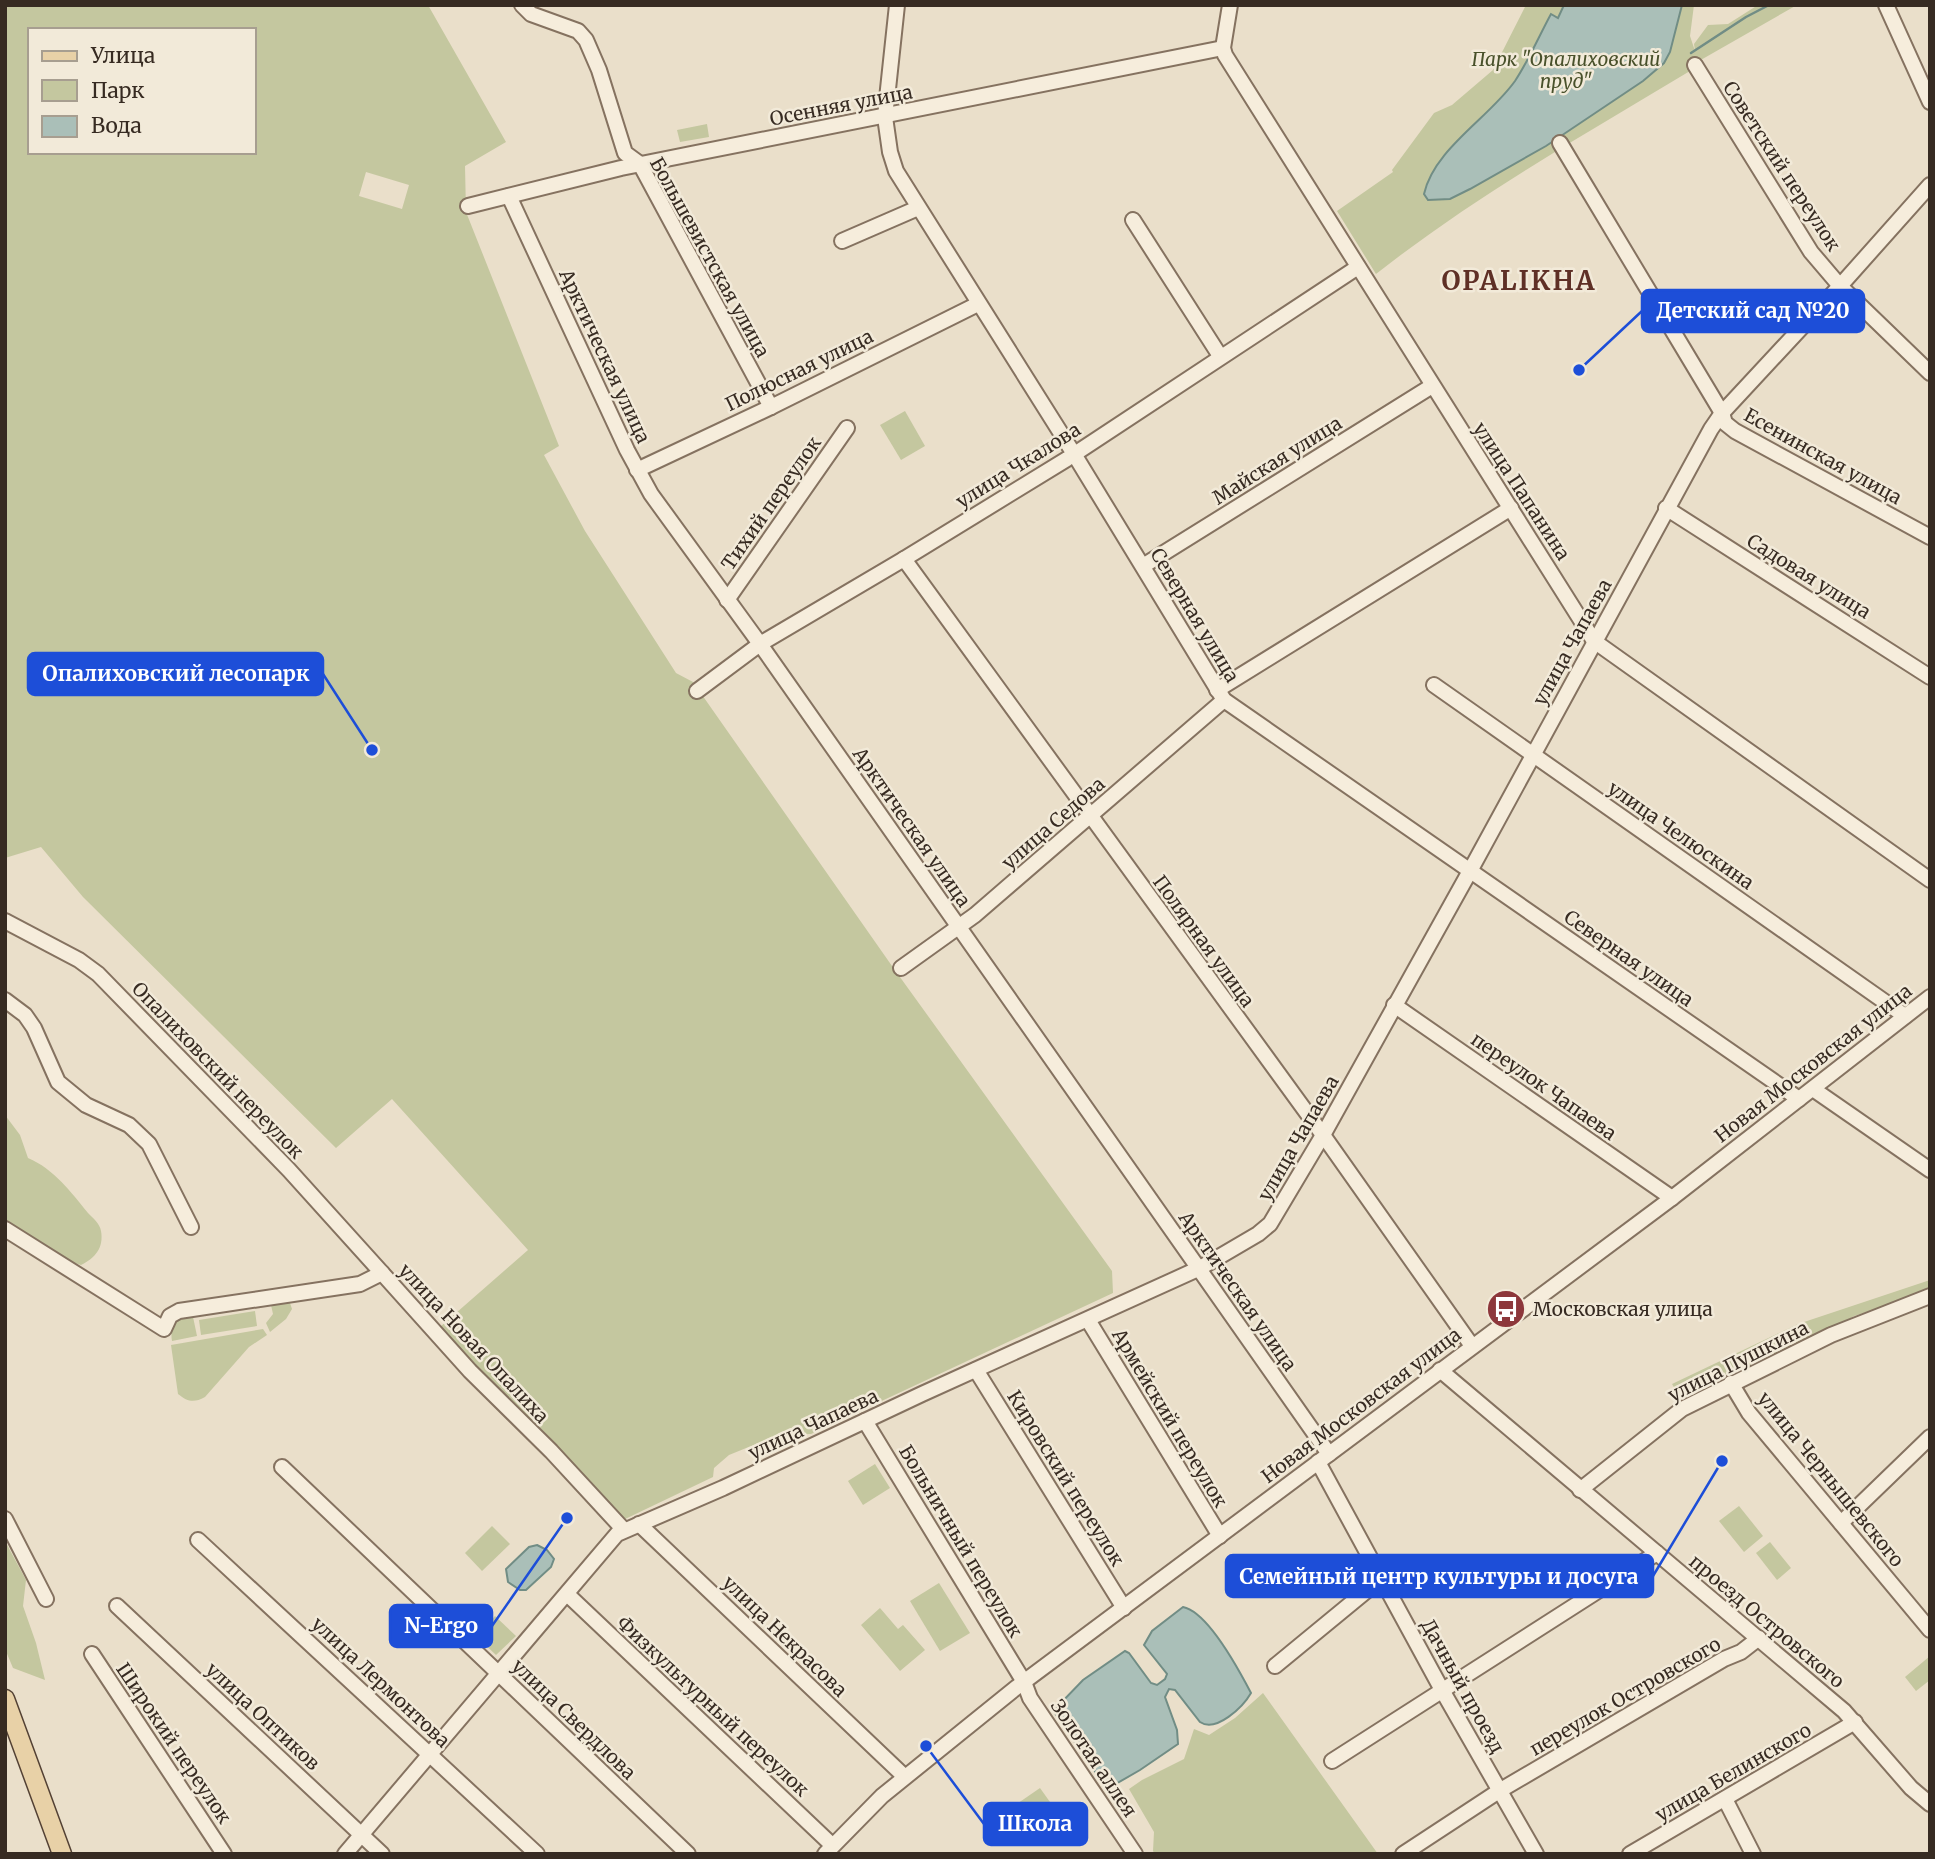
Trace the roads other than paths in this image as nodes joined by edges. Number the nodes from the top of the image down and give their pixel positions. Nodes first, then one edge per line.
1 (522, 5) edge
2 (897, 5) edge
3 (1230, 5) edge
4 (1886, 5) edge
5 (1223, 48) junction
6 (1695, 65) dead end
7 (1930, 102) edge
8 (885, 117) junction
9 (1560, 143) dead end
10 (640, 164) junction
11 (1930, 185) edge
12 (509, 196) junction
13 (468, 206) dead end
14 (918, 208) junction
15 (1133, 220) dead end
16 (842, 241) dead end
17 (1358, 267) junction
18 (1840, 286) junction
19 (978, 304) junction
20 (1220, 356) junction
21 (1930, 373) edge
22 (1432, 386) junction
23 (771, 407) junction
24 (1722, 413) junction
25 (847, 428) dead end
26 (1074, 454) junction
27 (637, 470) junction
28 (1511, 508) junction
29 (1666, 509) junction
30 (1930, 537) edge
31 (904, 559) junction
32 (1143, 566) junction
33 (727, 600) junction
34 (1594, 641) junction
35 (760, 644) junction
36 (1930, 677) edge
37 (1434, 685) dead end
38 (696, 691) dead end
39 (1221, 695) junction
40 (1532, 754) junction
41 (1089, 816) junction
42 (1469, 871) junction
43 (1930, 880) edge
44 (5, 921) edge
45 (958, 927) junction
46 (901, 968) dead end
47 (1930, 997) edge
48 (5, 1000) edge
49 (1394, 1005) junction
50 (1905, 1016) junction
51 (1813, 1089) junction
52 (1799, 1099) junction
53 (1322, 1135) junction
54 (1930, 1170) edge
55 (1672, 1198) junction
56 (191, 1227) dead end
57 (5, 1229) edge
58 (1200, 1268) junction
59 (382, 1273) junction
60 (1930, 1296) edge
61 (1088, 1320) junction
62 (1472, 1346) junction
63 (976, 1370) junction
64 (1440, 1370) junction
65 (1731, 1383) junction
66 (865, 1421) junction
67 (1930, 1437) edge
68 (1324, 1458) junction
69 (282, 1467) dead end
70 (1580, 1490) junction
71 (5, 1519) edge
72 (1841, 1523) junction
73 (639, 1524) junction
74 (624, 1530) junction
75 (1220, 1536) junction
76 (198, 1540) dead end
77 (1657, 1553) junction
78 (1382, 1578) junction
79 (567, 1594) junction
80 (46, 1599) dead end
81 (117, 1606) dead end
82 (1124, 1608) junction
83 (1930, 1630) edge
84 (1759, 1638) junction
85 (92, 1654) dead end
86 (1275, 1666) dead end
87 (498, 1674) junction
88 (1024, 1682) junction
89 (1442, 1690) junction
90 (5, 1699) edge
91 (1854, 1722) junction
92 (5, 1731) edge
93 (430, 1754) junction
94 (1332, 1761) dead end
95 (904, 1776) junction
96 (1499, 1791) junction
97 (1725, 1799) junction
98 (1930, 1804) edge
99 (361, 1835) junction
100 (828, 1850) edge
101 (50, 1854) edge
102 (62, 1854) edge
103 (224, 1854) edge
104 (345, 1854) edge
105 (382, 1854) edge
106 (537, 1854) edge
107 (688, 1854) edge
108 (1135, 1854) edge
109 (1403, 1854) edge
110 (1536, 1854) edge
111 (1630, 1854) edge
112 (1753, 1854) edge

1 - 10 street, Большевистская улица
2 - 8 street, Северная улица
3 - 5 street
4 - 7 street
5 - 8 street, Осенняя улица
5 - 17 street, улица Папанина
6 - 18 street, Советский переулок
8 - 10 street, Осенняя улица
8 - 14 street, Северная улица
9 - 24 street, Есенинская улица
10 - 12 street, Осенняя улица
10 - 23 street, Большевистская улица
11 - 18 street, улица Чапаева
12 - 13 street, Осенняя улица
12 - 27 street, Арктическая улица
14 - 16 street
14 - 19 street, Северная улица
15 - 20 street
17 - 20 street, улица Чкалова
17 - 22 street, улица Папанина
18 - 21 street, Советский переулок
18 - 24 street, улица Чапаева
19 - 23 street, Полюсная улица
19 - 26 street, Северная улица
20 - 26 street, улица Чкалова
22 - 28 street, улица Папанина
22 - 32 street, Майская улица
23 - 27 street, Полюсная улица
24 - 29 street, улица Чапаева
24 - 30 street, Есенинская улица
25 - 33 street, Тихий переулок
26 - 31 street, улица Чкалова
26 - 32 street, Северная улица
27 - 33 street, Арктическая улица
28 - 34 street, улица Папанина
28 - 39 street, улица Седова
29 - 34 street, улица Чапаева
29 - 36 street, Садовая улица
31 - 35 street, улица Чкалова
31 - 41 street, Полярная улица
32 - 39 street, Северная улица
33 - 35 street, Арктическая улица
34 - 40 street, улица Чапаева
34 - 43 street, улица Папанина
35 - 38 street, улица Чкалова
35 - 45 street, Арктическая улица
37 - 40 street, улица Челюскина
39 - 41 street, улица Седова
39 - 42 street, Северная улица
40 - 42 street, улица Чапаева
40 - 50 street, улица Челюскина
41 - 45 street, улица Седова
41 - 53 street, Полярная улица
42 - 49 street, улица Чапаева
42 - 52 street, Северная улица
44 - 59 street, Опалиховский переулок
45 - 46 street, улица Седова
45 - 58 street, Арктическая улица
47 - 50 street, Новая Московская улица
48 - 56 street
49 - 53 street, улица Чапаева
49 - 55 street, переулок Чапаева
50 - 51 street, Новая Московская улица
51 - 52 street, Новая Московская улица
51 - 54 street
52 - 55 street, Новая Московская улица
53 - 58 street, улица Чапаева
53 - 62 street, Полярная улица
55 - 62 street, Новая Московская улица
57 - 59 street, улица Новая Опалиха
58 - 61 street, улица Чапаева
58 - 68 street, Арктическая улица
59 - 74 street, улица Новая Опалиха
60 - 65 street, улица Пушкина
61 - 63 street, улица Чапаева
61 - 75 street, Армейский переулок
62 - 64 street, Новая Московская улица
63 - 66 street, улица Чапаева
63 - 82 street, Кировский переулок
64 - 68 street, Новая Московская улица
64 - 70 street, проезд Островского
65 - 70 street, улица Пушкина
65 - 72 street, улица Чернышевского
66 - 73 street, улица Чапаева
66 - 88 street, Больничный переулок
67 - 72 street
68 - 75 street, Новая Московская улица
68 - 78 street, Дачный проезд
69 - 87 street, улица Свердлова
70 - 77 street, проезд Островского
71 - 80 street
72 - 83 street, улица Чернышевского
73 - 74 street, улица Чапаева
73 - 95 street, улица Некрасова
74 - 79 street, улица Чапаева
75 - 82 street, Новая Московская улица
76 - 93 street, улица Лермонтова
77 - 84 street, проезд Островского
77 - 89 street
78 - 86 street
78 - 89 street, Дачный проезд
79 - 87 street, улица Чапаева
79 - 100 street, Физкультурный переулок
81 - 99 street, улица Оптиков
82 - 88 street, Новая Московская улица
84 - 91 street, проезд Островского
84 - 96 street, переулок Островского
85 - 103 street, Широкий переулок
87 - 93 street, улица Чапаева
87 - 107 street, улица Свердлова
88 - 95 street, Новая Московская улица
88 - 108 street, Золотая аллея
89 - 94 street
89 - 96 street, Дачный проезд
90 - 102 main road
91 - 97 street, улица Белинского
91 - 98 street, проезд Островского
92 - 101 main road
93 - 99 street, улица Чапаева
93 - 106 street, улица Лермонтова
95 - 100 street, Новая Московская улица
96 - 109 street, переулок Островского
96 - 110 street, Дачный проезд
97 - 111 street, улица Белинского
97 - 112 street
99 - 104 street, улица Чапаева
99 - 105 street, улица Оптиков

